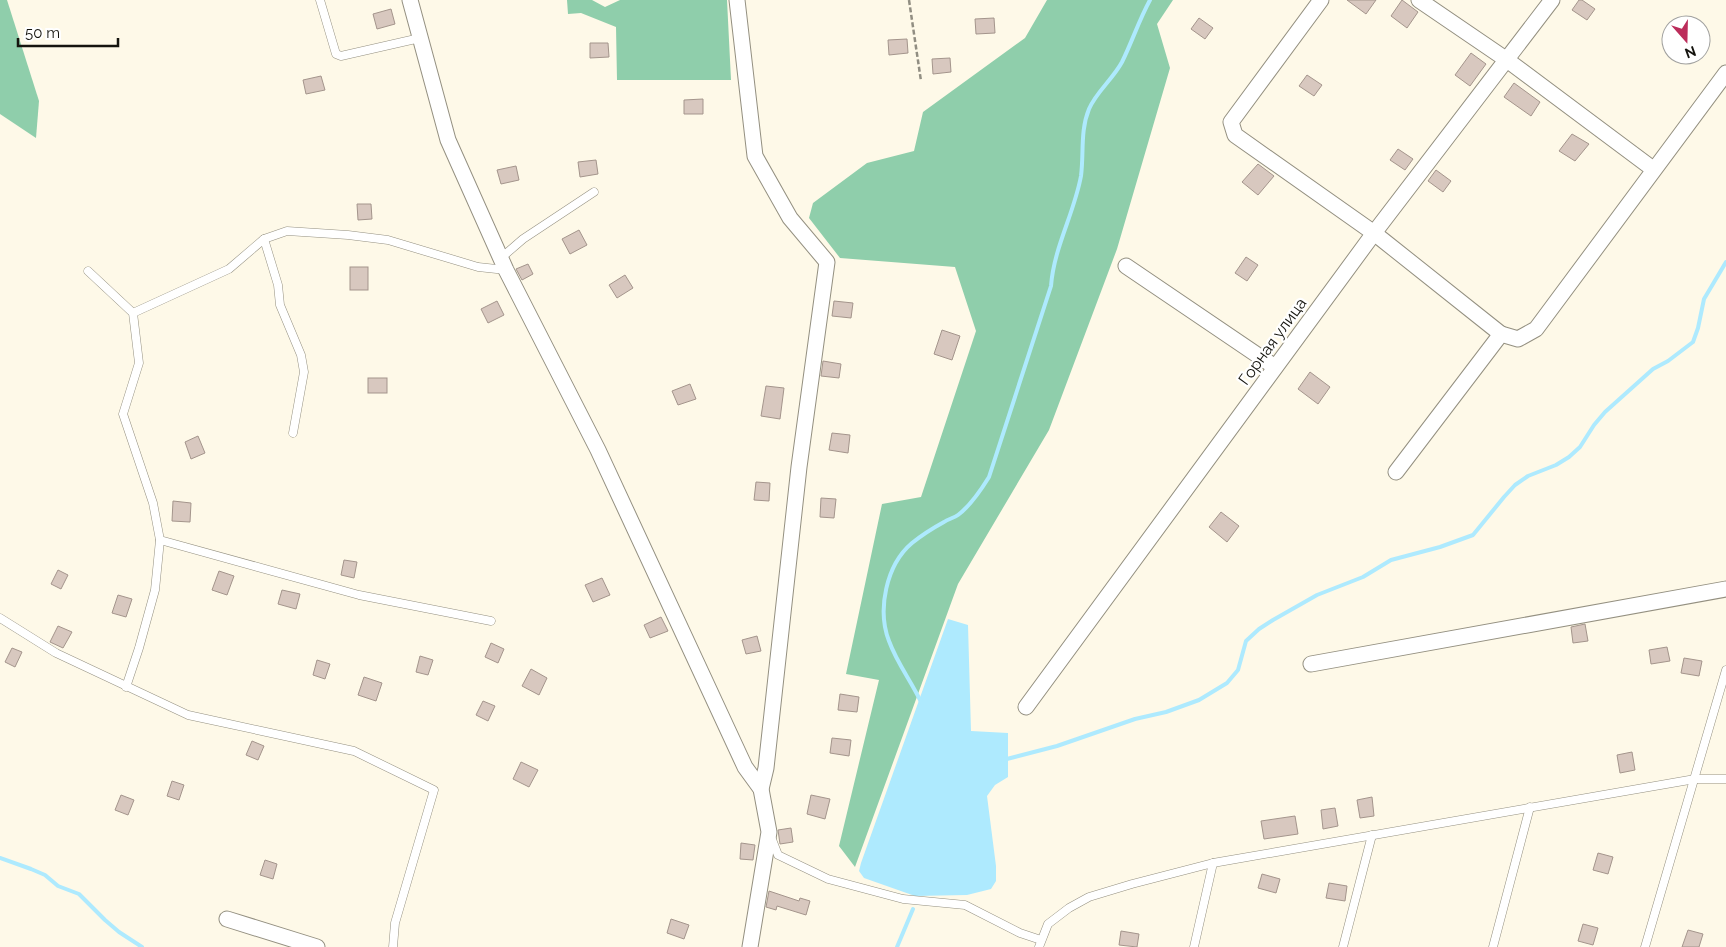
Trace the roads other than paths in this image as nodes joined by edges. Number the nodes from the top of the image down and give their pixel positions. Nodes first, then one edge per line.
1 (320, 0) edge
2 (410, 0) edge
3 (737, 0) edge
4 (1320, 0) edge
5 (1419, 0) edge
6 (1552, 0) edge
7 (420, 38) junction
8 (1507, 60) junction
9 (1726, 73) edge
10 (1654, 169) junction
11 (594, 192) dead end
12 (1374, 233) junction
13 (264, 239) junction
14 (503, 264) junction
15 (1126, 266) dead end
16 (88, 272) dead end
17 (133, 312) junction
18 (1501, 334) junction
19 (1275, 367) junction
20 (293, 433) dead end
21 (1396, 472) dead end
22 (160, 540) junction
23 (1726, 589) edge
24 (0, 618) edge
25 (491, 621) dead end
26 (1311, 664) dead end
27 (1726, 670) edge
28 (126, 687) junction
29 (1026, 707) dead end
30 (1695, 779) junction
31 (1726, 779) edge
32 (761, 789) junction
33 (1530, 807) junction
34 (769, 832) junction
35 (1372, 835) junction
36 (1213, 863) junction
37 (227, 919) dead end
38 (1040, 944) edge
39 (317, 947) edge
40 (393, 947) edge
41 (750, 947) edge
42 (1194, 947) edge
43 (1343, 947) edge
44 (1493, 947) edge
45 (1645, 947) edge

1 - 7 lane
2 - 7 street
3 - 32 street
4 - 12 street
5 - 8 street
6 - 8 street, Горная улица
7 - 14 street
8 - 10 street
8 - 12 street, Горная улица
9 - 10 street
10 - 18 street
11 - 14 lane
12 - 18 street
12 - 19 street, Горная улица
13 - 14 lane
13 - 17 lane
13 - 20 lane
14 - 32 street
15 - 19 street
16 - 17 lane
17 - 22 lane
18 - 21 street
19 - 29 street, Горная улица
22 - 25 lane
22 - 28 lane
23 - 26 street
24 - 28 lane
27 - 30 lane
28 - 40 lane
30 - 31 lane
30 - 33 lane
30 - 45 lane
32 - 34 street
33 - 35 lane
33 - 44 lane
34 - 38 lane
34 - 41 street
35 - 36 lane
35 - 43 lane
36 - 38 lane
36 - 42 lane
37 - 39 street

